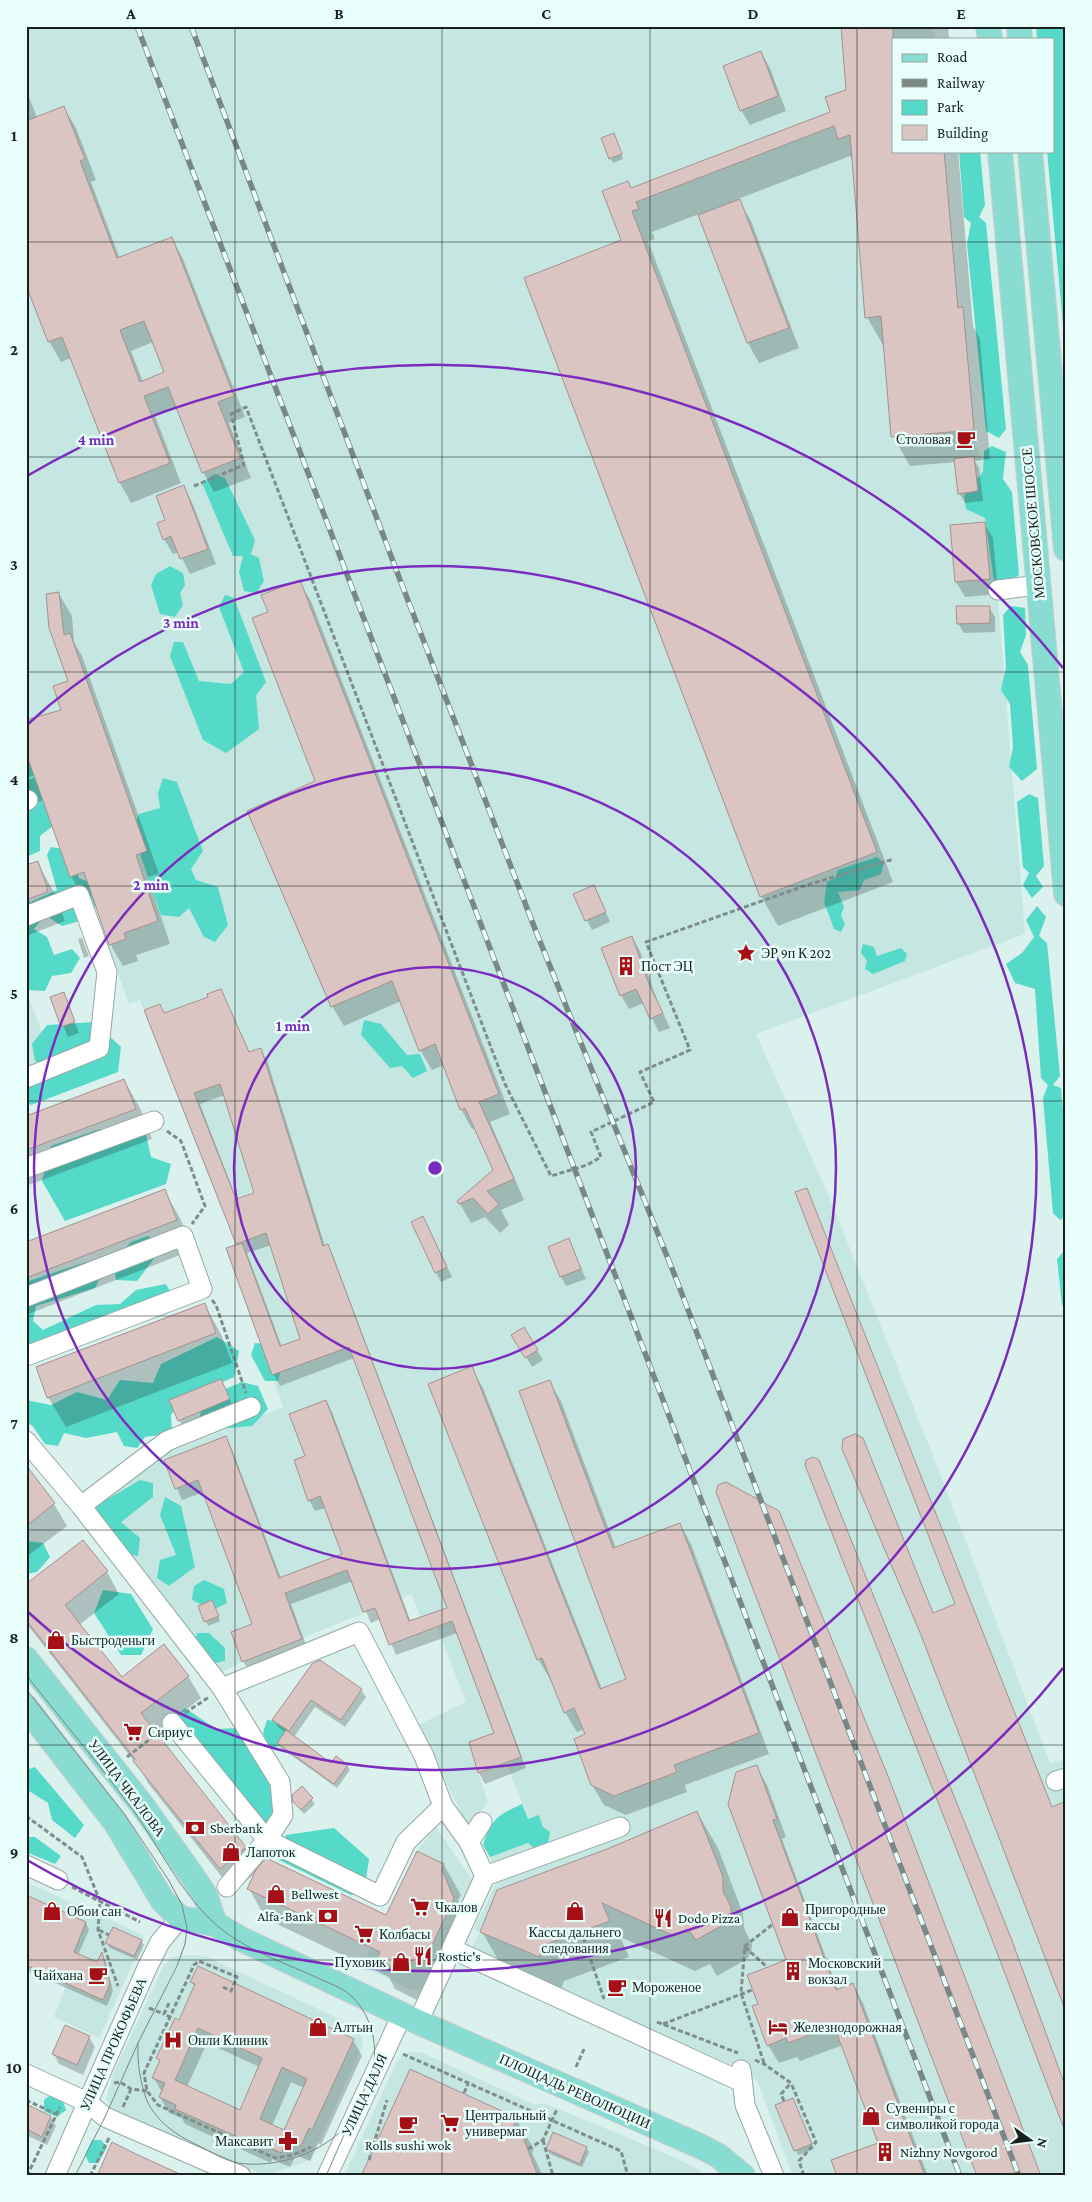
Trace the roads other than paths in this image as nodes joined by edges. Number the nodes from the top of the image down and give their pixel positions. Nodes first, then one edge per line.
1 (1000, 152) edge
2 (1030, 152) edge
3 (1066, 549) edge
4 (1038, 585) junction
5 (998, 590) dead end
6 (1064, 860) edge
7 (1066, 894) edge
8 (26, 916) edge
9 (26, 1078) edge
10 (154, 1121) road end
11 (26, 1168) edge
12 (26, 1297) edge
13 (26, 1356) edge
14 (252, 1407) road end
15 (26, 1441) edge
16 (81, 1506) junction
17 (26, 1659) edge
18 (222, 1688) junction
19 (26, 1707) edge
20 (172, 1723) dead end
21 (443, 1806) junction
22 (482, 1822) dead end
23 (620, 1828) dead end
24 (267, 1840) junction
25 (469, 1842) junction
26 (26, 1865) edge
27 (485, 1876) junction
28 (58, 1880) road end
29 (227, 1886) dead end
30 (180, 1918) junction
31 (215, 1924) junction
32 (452, 1949) junction
33 (410, 2018) junction
34 (26, 2074) edge
35 (87, 2102) junction
36 (55, 2176) edge
37 (240, 2176) edge
38 (327, 2176) edge
39 (743, 2176) edge
40 (774, 2176) edge

1 - 4 main road, МОСКОВСКОЕ ШОССЕ
2 - 3 main road
4 - 5 street
4 - 6 main road, МОСКОВСКОЕ ШОССЕ
6 - 7 main road, МОСКОВСКОЕ ШОССЕ
8 - 9 street
10 - 11 street
12 - 13 street
14 - 16 street
15 - 16 street
16 - 18 street
17 - 31 main road, УЛИЦА ЧКАЛОВА
18 - 21 street
18 - 24 street
19 - 30 main road
20 - 24 street
21 - 24 street
21 - 25 street
22 - 25 street
23 - 27 street
24 - 29 street
25 - 27 street
26 - 28 street
27 - 32 street, УЛИЦА ДАЛЯ
30 - 31 main road
30 - 35 street, УЛИЦА ПРОКОФЬЕВА
31 - 33 main road, ПЛОЩАДЬ РЕВОЛЮЦИИ
32 - 33 street, УЛИЦА ДАЛЯ
32 - 40 street
33 - 38 street, УЛИЦА ДАЛЯ
33 - 39 main road, ПЛОЩАДЬ РЕВОЛЮЦИИ
34 - 35 street
35 - 36 street, УЛИЦА ПРОКОФЬЕВА
35 - 37 street

